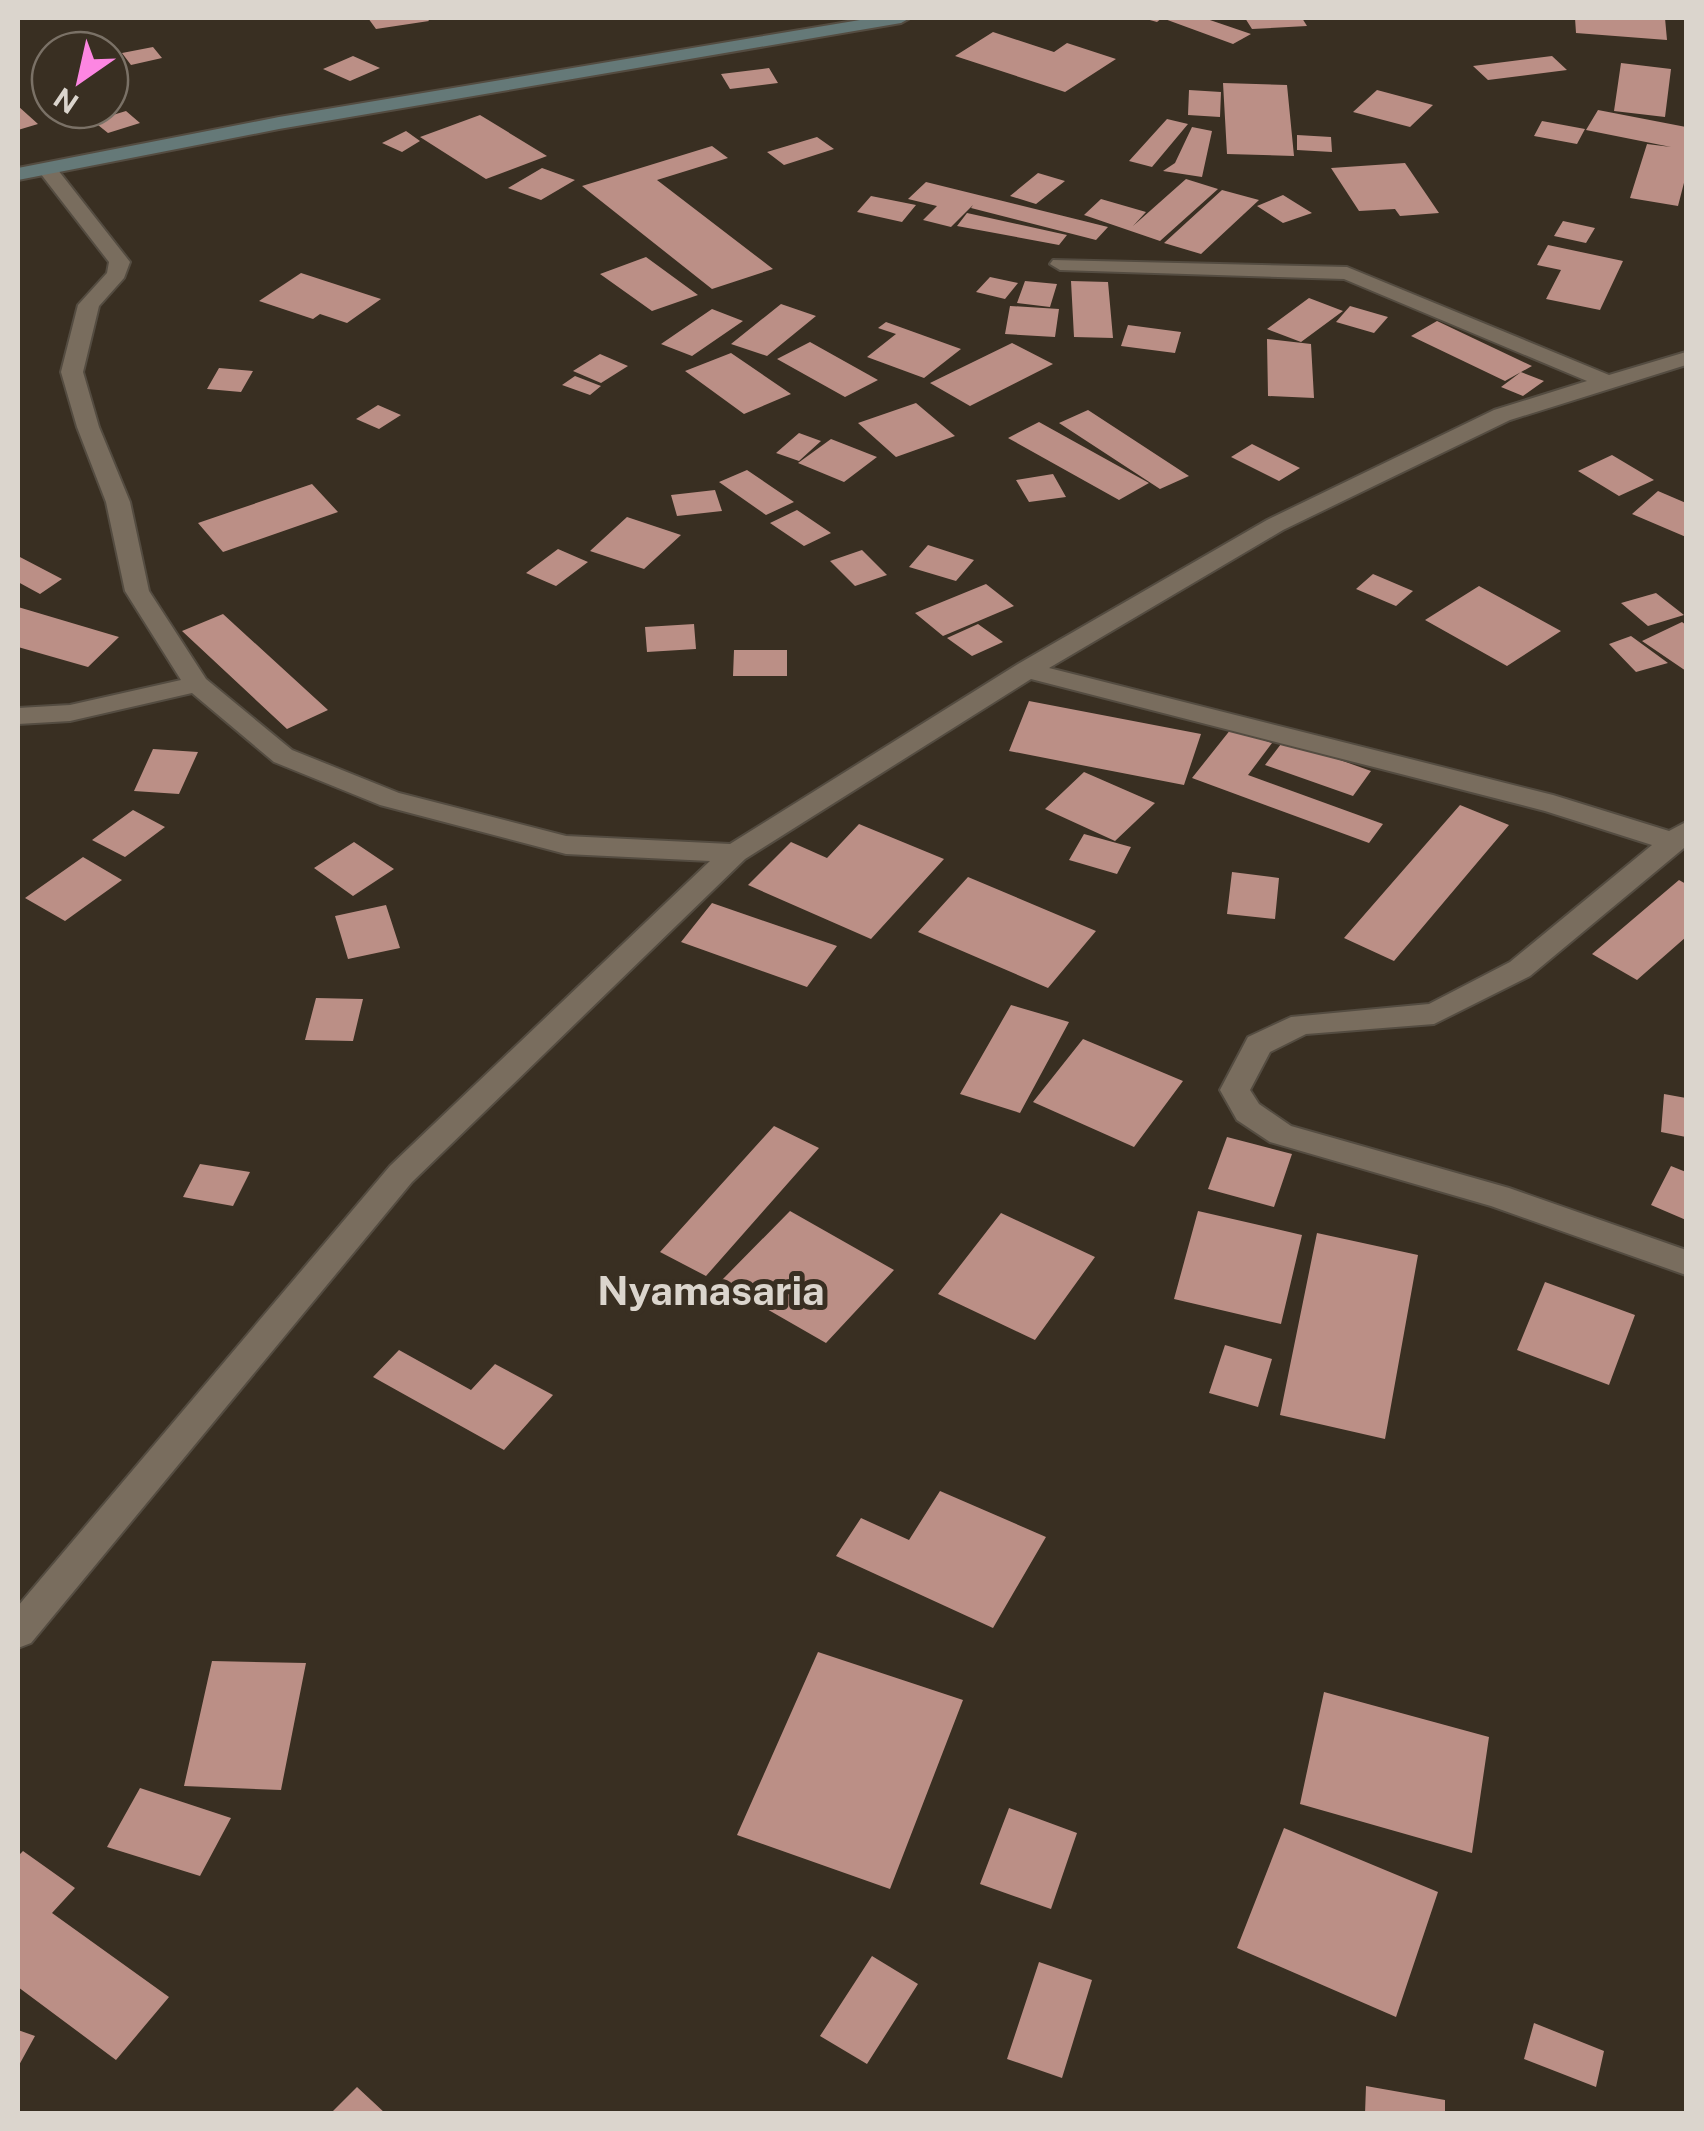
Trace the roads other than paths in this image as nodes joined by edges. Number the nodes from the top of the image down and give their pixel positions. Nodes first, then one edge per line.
1 (901, 18) edge
2 (46, 168) junction
3 (18, 174) edge
4 (1060, 264) dead end
5 (1686, 358) edge
6 (1610, 383) junction
7 (1027, 670) junction
8 (197, 684) junction
9 (18, 716) edge
10 (1680, 836) edge
11 (735, 853) junction
12 (1686, 1263) edge
13 (33, 1596) edge
14 (18, 1632) edge

1 - 2 main road
2 - 3 main road
2 - 8 street
4 - 6 street
5 - 6 street
6 - 7 street
7 - 10 street
7 - 11 street
8 - 9 street
8 - 11 street
10 - 12 street
11 - 13 street
13 - 14 street

